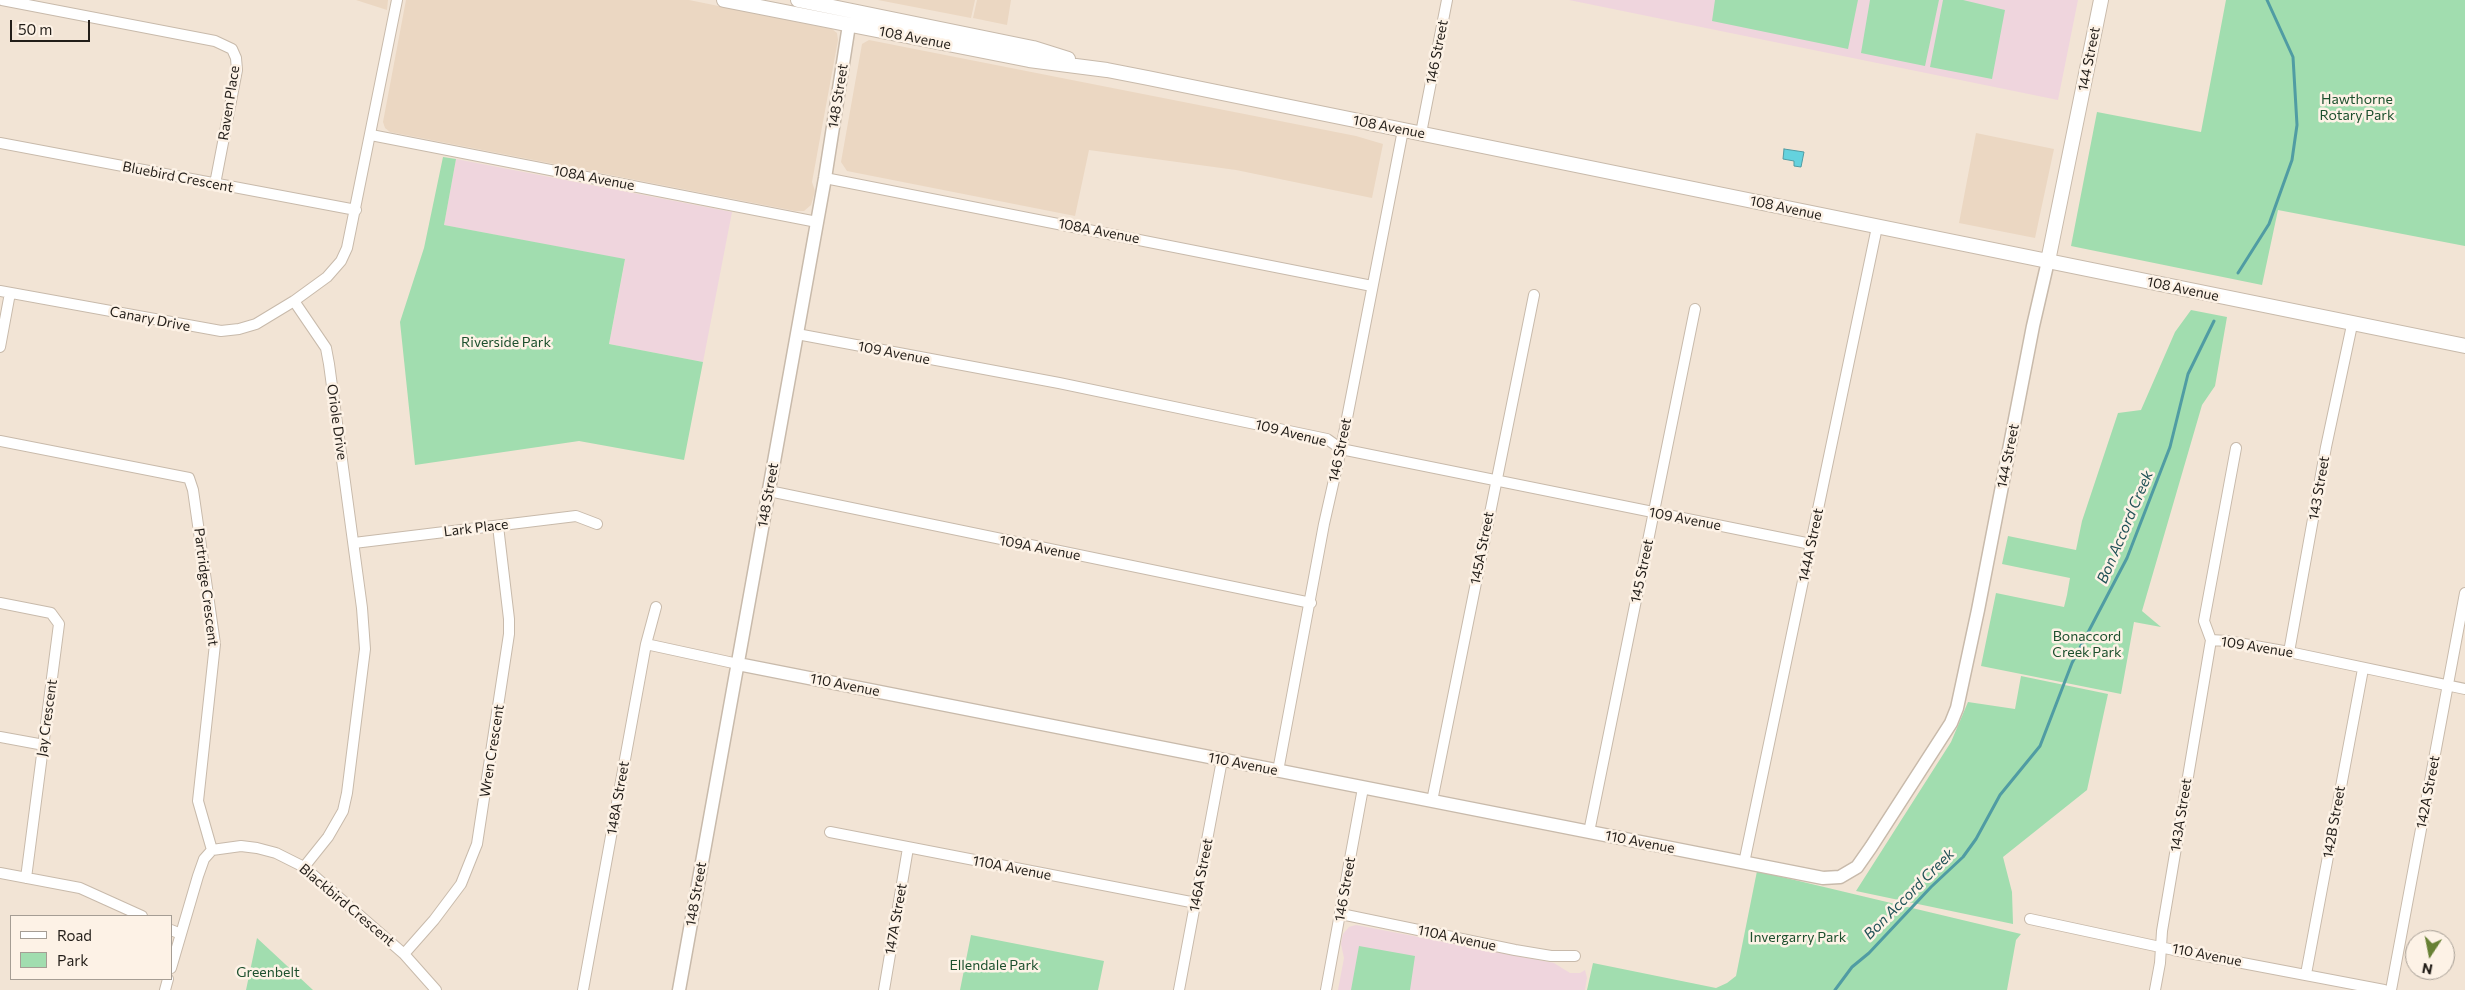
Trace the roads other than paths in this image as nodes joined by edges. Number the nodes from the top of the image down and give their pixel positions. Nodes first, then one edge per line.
1 (2, 0) edge
2 (398, 0) edge
3 (724, 0) edge
4 (798, 0) edge
5 (1447, 0) edge
6 (2101, 0) edge
7 (852, 5) edge
8 (849, 25) junction
9 (1107, 70) junction
10 (1403, 130) junction
11 (1421, 133) junction
12 (371, 135) junction
13 (0, 143) edge
14 (825, 178) junction
15 (215, 184) junction
16 (356, 210) junction
17 (817, 222) junction
18 (1877, 227) junction
19 (2048, 261) junction
20 (1372, 286) junction
21 (5, 292) edge
22 (1534, 295) dead end
23 (294, 301) junction
24 (1696, 309) dead end
25 (2352, 325) junction
26 (797, 334) junction
27 (2465, 346) edge
28 (0, 347) edge
29 (0, 441) edge
30 (2236, 448) dead end
31 (1341, 449) junction
32 (1496, 481) junction
33 (769, 491) junction
34 (1654, 513) junction
35 (598, 524) dead end
36 (498, 526) junction
37 (354, 543) junction
38 (1811, 544) junction
39 (2465, 593) edge
40 (0, 602) edge
41 (1310, 603) junction
42 (656, 608) dead end
43 (2211, 640) junction
44 (646, 644) junction
45 (2289, 652) junction
46 (738, 664) junction
47 (2363, 669) junction
48 (2448, 685) junction
49 (2465, 689) edge
50 (0, 737) edge
51 (44, 745) junction
52 (1222, 760) junction
53 (1278, 771) junction
54 (1363, 788) junction
55 (1432, 801) junction
56 (830, 832) dead end
57 (1588, 832) junction
58 (908, 848) junction
59 (212, 850) junction
60 (1744, 863) junction
61 (304, 867) junction
62 (0, 873) edge
63 (1840, 877) joint
64 (26, 878) junction
65 (1196, 903) junction
66 (1340, 914) junction
67 (140, 915) edge
68 (2030, 919) dead end
69 (176, 932) edge
70 (2161, 946) junction
71 (404, 954) junction
72 (1575, 956) dead end
73 (172, 961) edge
74 (2306, 974) junction
75 (436, 990) edge
76 (583, 990) edge
77 (679, 990) edge
78 (884, 990) edge
79 (1179, 990) edge
80 (1326, 990) edge
81 (2155, 990) edge
82 (2384, 990) edge
83 (2391, 990) edge

1 - 15 street, Raven Place
2 - 12 street
3 - 8 main road, 108 Avenue
4 - 7 main road, 108 Avenue
5 - 11 street, 146 Street
6 - 19 main road, 144 Street
7 - 8 main road, 148 Street
7 - 9 main road, 108 Avenue
8 - 9 main road, 108 Avenue
8 - 14 street, 148 Street
9 - 10 main road, 108 Avenue
10 - 11 main road, 108 Avenue
10 - 20 street, 146 Street
11 - 18 main road, 108 Avenue
12 - 16 street
12 - 17 street, 108A Avenue
13 - 15 street, Bluebird Crescent
14 - 17 street, 148 Street
14 - 20 street, 108A Avenue
15 - 16 street, Bluebird Crescent
16 - 23 street
17 - 26 street, 148 Street
18 - 19 main road, 108 Avenue
18 - 38 street, 144A Street
19 - 25 main road, 108 Avenue
19 - 63 street, 144 Street
20 - 31 street, 146 Street
21 - 23 street, Canary Drive
21 - 28 street
22 - 32 street, 145A Street
23 - 37 street, Oriole Drive
24 - 34 street, 145 Street
25 - 27 main road, 108 Avenue
25 - 45 street, 143 Street
26 - 31 street, 109 Avenue
26 - 33 street, 148 Street
29 - 59 street, Partridge Crescent
30 - 43 street, 109 Avenue
31 - 32 street, 109 Avenue
31 - 41 street, 146 Street
32 - 34 street, 109 Avenue
32 - 55 street, 145A Street
33 - 41 street, 109A Avenue
33 - 46 street, 148 Street
34 - 38 street, 109 Avenue
34 - 57 street, 145 Street
35 - 36 street, Lark Place
36 - 37 street, Lark Place
36 - 71 street, Wren Crescent
37 - 61 street, Oriole Drive
38 - 60 street, 144A Street
39 - 48 street, 142A Street
40 - 51 street, Jay Crescent
41 - 53 street, 146 Street
42 - 44 street, 148A Street
43 - 45 street, 109 Avenue
43 - 70 street, 143A Street
44 - 46 street, 110 Avenue
44 - 76 street, 148A Street
45 - 47 street, 109 Avenue
46 - 52 street, 110 Avenue
46 - 77 street, 148 Street
47 - 48 street, 109 Avenue
47 - 74 street, 142B Street
48 - 49 street, 109 Avenue
48 - 83 street, 142A Street
50 - 51 street
51 - 64 street, Jay Crescent
52 - 53 street, 110 Avenue
52 - 65 street, 146A Street
53 - 54 street, 110 Avenue
54 - 55 street, 110 Avenue
54 - 66 street, 146 Street
55 - 57 street, 110 Avenue
56 - 58 street, 110A Avenue
57 - 60 street, 110 Avenue
58 - 65 street, 110A Avenue
58 - 78 street, 147A Street
59 - 61 street, Blackbird Crescent
59 - 69 street
60 - 63 street, 110 Avenue
61 - 71 street, Blackbird Crescent
62 - 64 street
64 - 67 street
65 - 79 street, 146A Street
66 - 72 street, 110A Avenue
66 - 80 street, 146 Street
68 - 70 street, 110 Avenue
69 - 73 street
70 - 74 street, 110 Avenue
70 - 81 street, 143A Street
71 - 75 street, Blackbird Crescent
74 - 82 street, 110 Avenue

